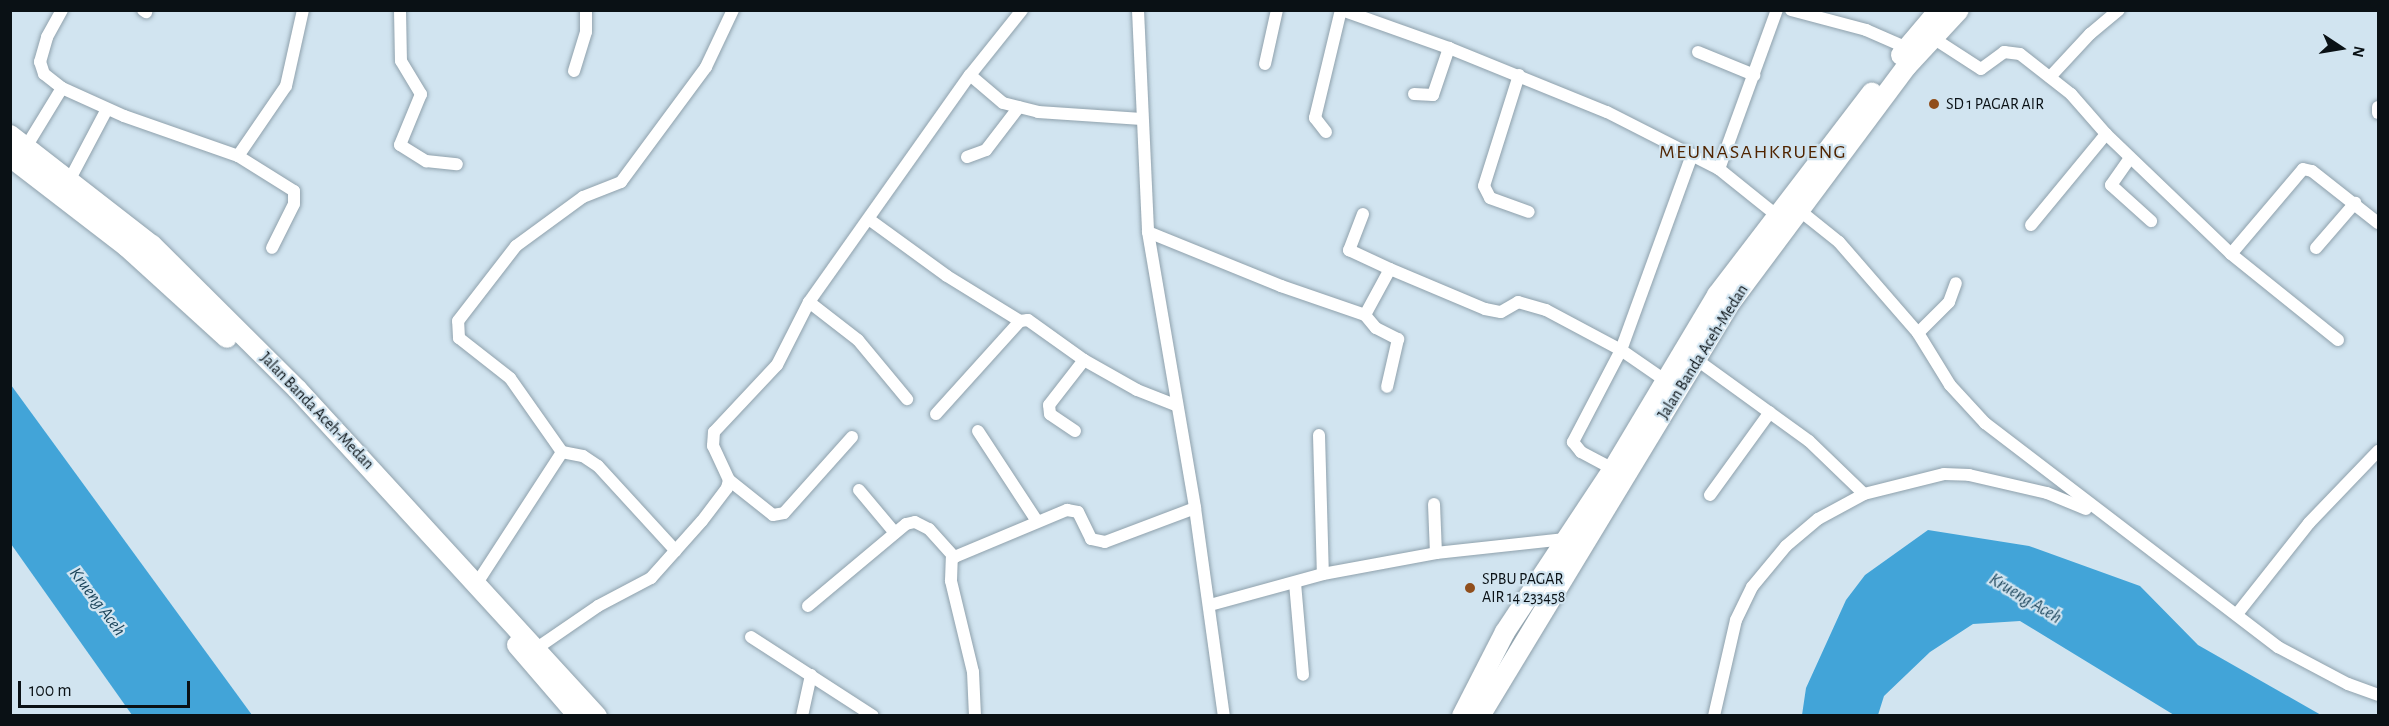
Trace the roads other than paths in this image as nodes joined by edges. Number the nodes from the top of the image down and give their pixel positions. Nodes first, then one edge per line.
1 (62, 10) edge
2 (303, 10) edge
3 (400, 10) edge
4 (586, 10) edge
5 (733, 10) edge
6 (1022, 10) edge
7 (1138, 10) edge
8 (1277, 10) edge
9 (1342, 10) edge
10 (1383, 10) edge
11 (1777, 10) edge
12 (1791, 10) edge
13 (1939, 10) edge
14 (1959, 10) edge
15 (2119, 10) edge
16 (1380, 24) junction
17 (1933, 38) junction
18 (1449, 48) junction
19 (1907, 48) junction
20 (1698, 52) dead end
21 (1265, 64) dead end
22 (574, 71) dead end
23 (970, 75) junction
24 (1519, 75) junction
25 (1754, 75) junction
26 (2050, 77) junction
27 (62, 88) junction
28 (1414, 94) dead end
29 (1019, 107) junction
30 (2379, 107) edge
31 (107, 109) junction
32 (2379, 113) edge
33 (1142, 119) junction
34 (1326, 132) dead end
35 (2106, 134) junction
36 (16, 146) edge
37 (1692, 155) junction
38 (238, 156) junction
39 (967, 157) dead end
40 (2130, 158) junction
41 (457, 164) dead end
42 (1719, 169) junction
43 (70, 179) junction
44 (2355, 203) junction
45 (1799, 210) junction
46 (1529, 212) dead end
47 (1363, 214) dead end
48 (1775, 214) junction
49 (870, 219) junction
50 (2151, 221) dead end
51 (2379, 223) edge
52 (2031, 225) dead end
53 (1148, 232) junction
54 (272, 248) dead end
55 (2316, 248) dead end
56 (2231, 254) junction
57 (1390, 269) junction
58 (1956, 283) dead end
59 (809, 302) junction
60 (1365, 315) junction
61 (1020, 321) junction
62 (1918, 333) junction
63 (2338, 340) dead end
64 (1621, 350) junction
65 (1084, 360) junction
66 (1697, 360) junction
67 (1665, 381) junction
68 (1387, 387) dead end
69 (907, 399) dead end
70 (1174, 405) junction
71 (1770, 412) junction
72 (936, 414) dead end
73 (978, 431) dead end
74 (1075, 431) dead end
75 (1319, 435) dead end
76 (852, 437) dead end
77 (2379, 450) edge
78 (562, 452) junction
79 (1620, 473) junction
80 (729, 480) junction
81 (859, 490) dead end
82 (1864, 494) junction
83 (1710, 495) dead end
84 (1434, 504) dead end
85 (1195, 508) junction
86 (2104, 517) junction
87 (1037, 521) junction
88 (895, 533) junction
89 (1565, 539) junction
90 (676, 551) junction
91 (1436, 553) junction
92 (954, 556) junction
93 (1323, 574) junction
94 (477, 583) junction
95 (1295, 584) junction
96 (1210, 605) junction
97 (808, 606) dead end
98 (2237, 614) junction
99 (751, 637) dead end
100 (537, 648) junction
101 (811, 675) junction
102 (1303, 675) dead end
103 (2379, 695) edge
104 (578, 716) edge
105 (597, 716) edge
106 (802, 716) edge
107 (873, 716) edge
108 (975, 716) edge
109 (1224, 716) edge
110 (1462, 716) edge
111 (1480, 716) edge
112 (1714, 716) edge

1 - 27 street
2 - 38 street
3 - 41 street
4 - 22 street
5 - 78 street
6 - 23 street
7 - 33 street
8 - 21 street
9 - 16 street
9 - 34 street
10 - 16 street
11 - 25 street
12 - 19 street
13 - 19 highway, Jalan Banda Aceh-Medan
14 - 17 highway, Jalan Banda Aceh-Medan
15 - 26 street
16 - 18 street
17 - 26 street
17 - 45 highway, Jalan Banda Aceh-Medan
18 - 24 street
18 - 28 street
19 - 48 highway, Jalan Banda Aceh-Medan
20 - 25 street
23 - 29 street
23 - 49 street
24 - 37 street
24 - 46 street
25 - 42 street
26 - 35 street
27 - 31 street
27 - 36 street
29 - 33 street
29 - 39 street
30 - 32 street
31 - 38 street
31 - 43 street
33 - 53 street
35 - 40 street
35 - 52 street
36 - 43 highway, Jalan Banda Aceh-Medan
36 - 104 highway, Jalan Banda Aceh-Medan
37 - 42 street
37 - 64 street
38 - 54 street
40 - 50 street
40 - 56 street
42 - 48 street
43 - 94 highway, Jalan Banda Aceh-Medan
44 - 51 street
44 - 55 street
44 - 56 street
45 - 62 street
45 - 66 highway, Jalan Banda Aceh-Medan
47 - 57 street
48 - 67 highway, Jalan Banda Aceh-Medan
49 - 59 street
49 - 61 street
53 - 60 street
53 - 70 street
56 - 63 street
57 - 60 street
57 - 64 street
58 - 62 street
59 - 69 street
59 - 80 street
60 - 68 street
61 - 65 street
61 - 72 street
62 - 86 street
64 - 67 street
64 - 79 street
65 - 70 street
65 - 74 street
66 - 71 street
66 - 79 highway, Jalan Banda Aceh-Medan
67 - 79 highway, Jalan Banda Aceh-Medan
70 - 85 street
71 - 82 street
71 - 83 street
73 - 87 street
75 - 93 street
76 - 80 street
77 - 98 street
78 - 90 street
78 - 94 street
79 - 89 highway, Jalan Banda Aceh-Medan
79 - 111 highway, Jalan Banda Aceh-Medan
80 - 90 street
81 - 88 street
82 - 86 street
82 - 112 street
84 - 91 street
85 - 87 street
85 - 96 street
86 - 98 street
87 - 92 street
88 - 92 street
88 - 97 street
89 - 91 street
89 - 110 highway, Jalan Banda Aceh-Medan
90 - 100 street
91 - 93 street
92 - 108 street
93 - 95 street
94 - 100 highway, Jalan Banda Aceh-Medan
95 - 96 street
95 - 102 street
96 - 109 street
98 - 103 street
99 - 101 street
100 - 105 highway, Jalan Banda Aceh-Medan
101 - 106 street
101 - 107 street

